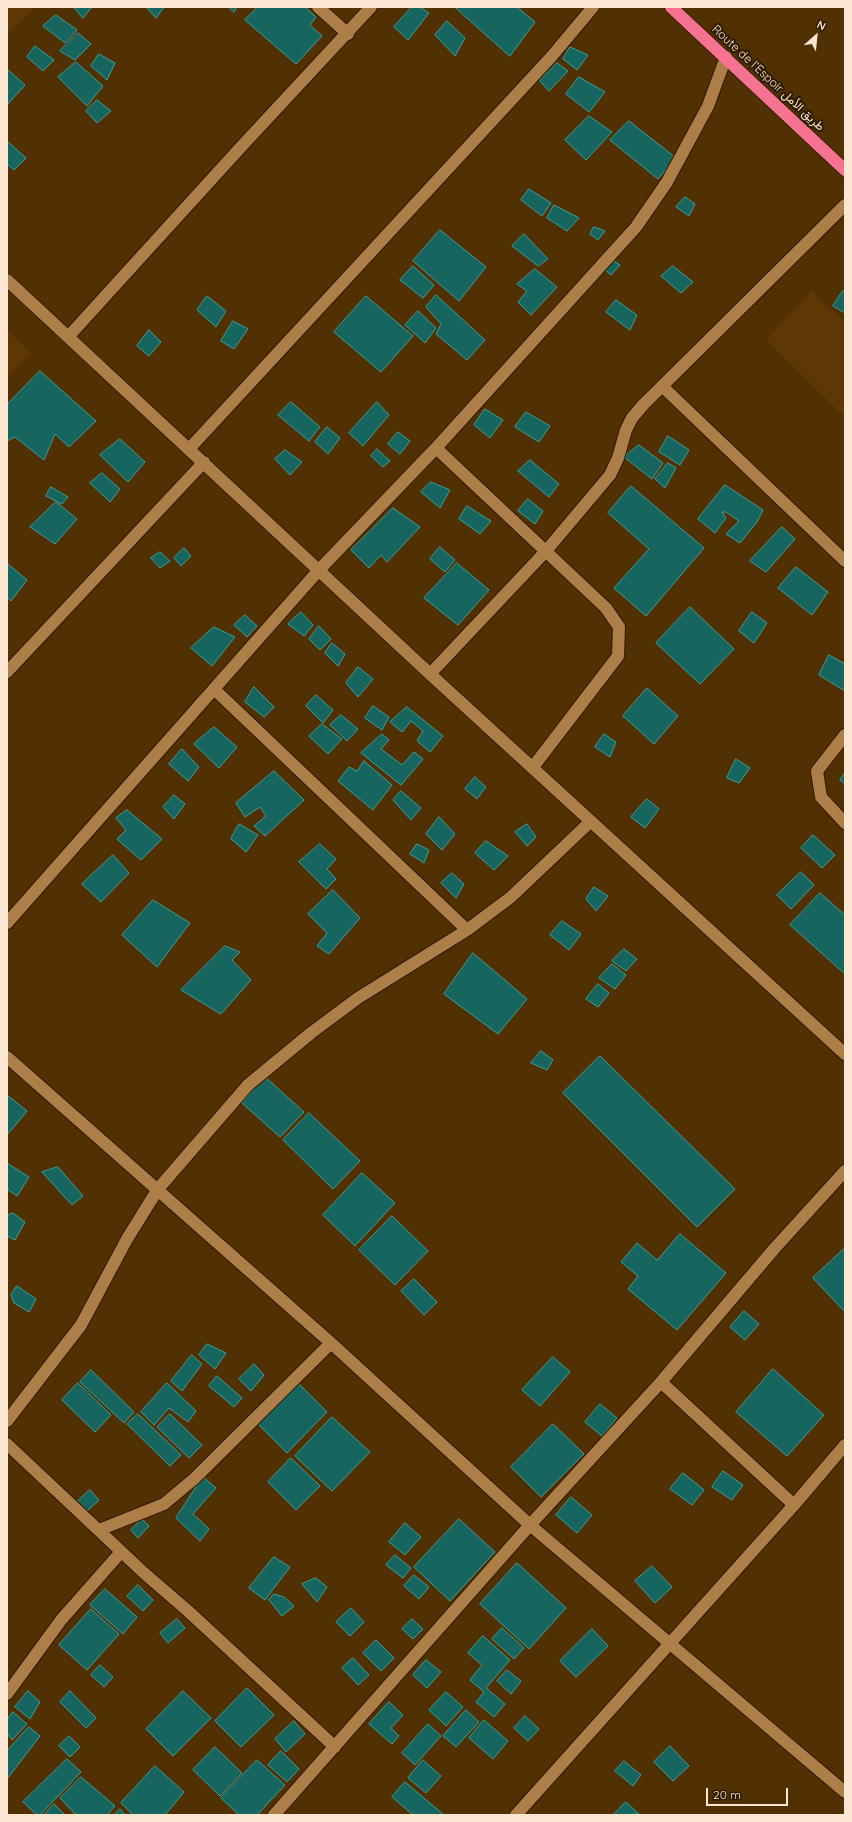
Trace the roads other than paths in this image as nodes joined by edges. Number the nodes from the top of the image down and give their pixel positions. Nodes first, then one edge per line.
1 (318, 7) edge
2 (372, 7) edge
3 (593, 7) edge
4 (671, 7) edge
5 (348, 34) junction
6 (726, 57) junction
7 (845, 170) edge
8 (845, 205) edge
9 (7, 280) edge
10 (68, 337) junction
11 (662, 386) junction
12 (436, 448) junction
13 (189, 449) junction
14 (204, 462) junction
15 (546, 551) junction
16 (845, 561) edge
17 (319, 570) junction
18 (7, 672) edge
19 (430, 674) junction
20 (214, 689) junction
21 (845, 735) edge
22 (533, 767) junction
23 (591, 821) junction
24 (845, 823) edge
25 (7, 923) edge
26 (467, 930) junction
27 (845, 1054) edge
28 (7, 1057) edge
29 (845, 1171) edge
30 (158, 1189) junction
31 (331, 1344) junction
32 (661, 1382) junction
33 (7, 1421) edge
34 (7, 1444) edge
35 (845, 1445) edge
36 (794, 1505) junction
37 (530, 1525) junction
38 (99, 1530) junction
39 (121, 1552) junction
40 (670, 1645) junction
41 (7, 1694) edge
42 (335, 1747) junction
43 (845, 1792) edge
44 (274, 1815) edge
45 (516, 1815) edge

1 - 5 street
2 - 5 street
3 - 13 street
4 - 6 highway, Route de l’Espoir طريق الأمل
5 - 10 street
6 - 7 highway, Route de l’Espoir طريق الأمل
6 - 12 street
8 - 11 street
9 - 10 street
10 - 13 street
11 - 15 street
11 - 16 street
12 - 15 street
12 - 17 street
13 - 14 street
14 - 17 street
14 - 18 street
15 - 19 street
15 - 22 street
17 - 19 street
17 - 20 street
19 - 22 street
20 - 25 street
20 - 26 street
21 - 24 street
22 - 23 street
23 - 26 street
23 - 27 street
26 - 30 street
28 - 30 street
29 - 32 street
30 - 31 street
30 - 33 street
31 - 37 street
31 - 38 street
32 - 36 street
32 - 37 street
34 - 38 street
35 - 36 street
36 - 40 street
37 - 40 street
37 - 42 street
38 - 39 street
39 - 41 street
39 - 42 street
40 - 43 street
40 - 45 street
42 - 44 street

